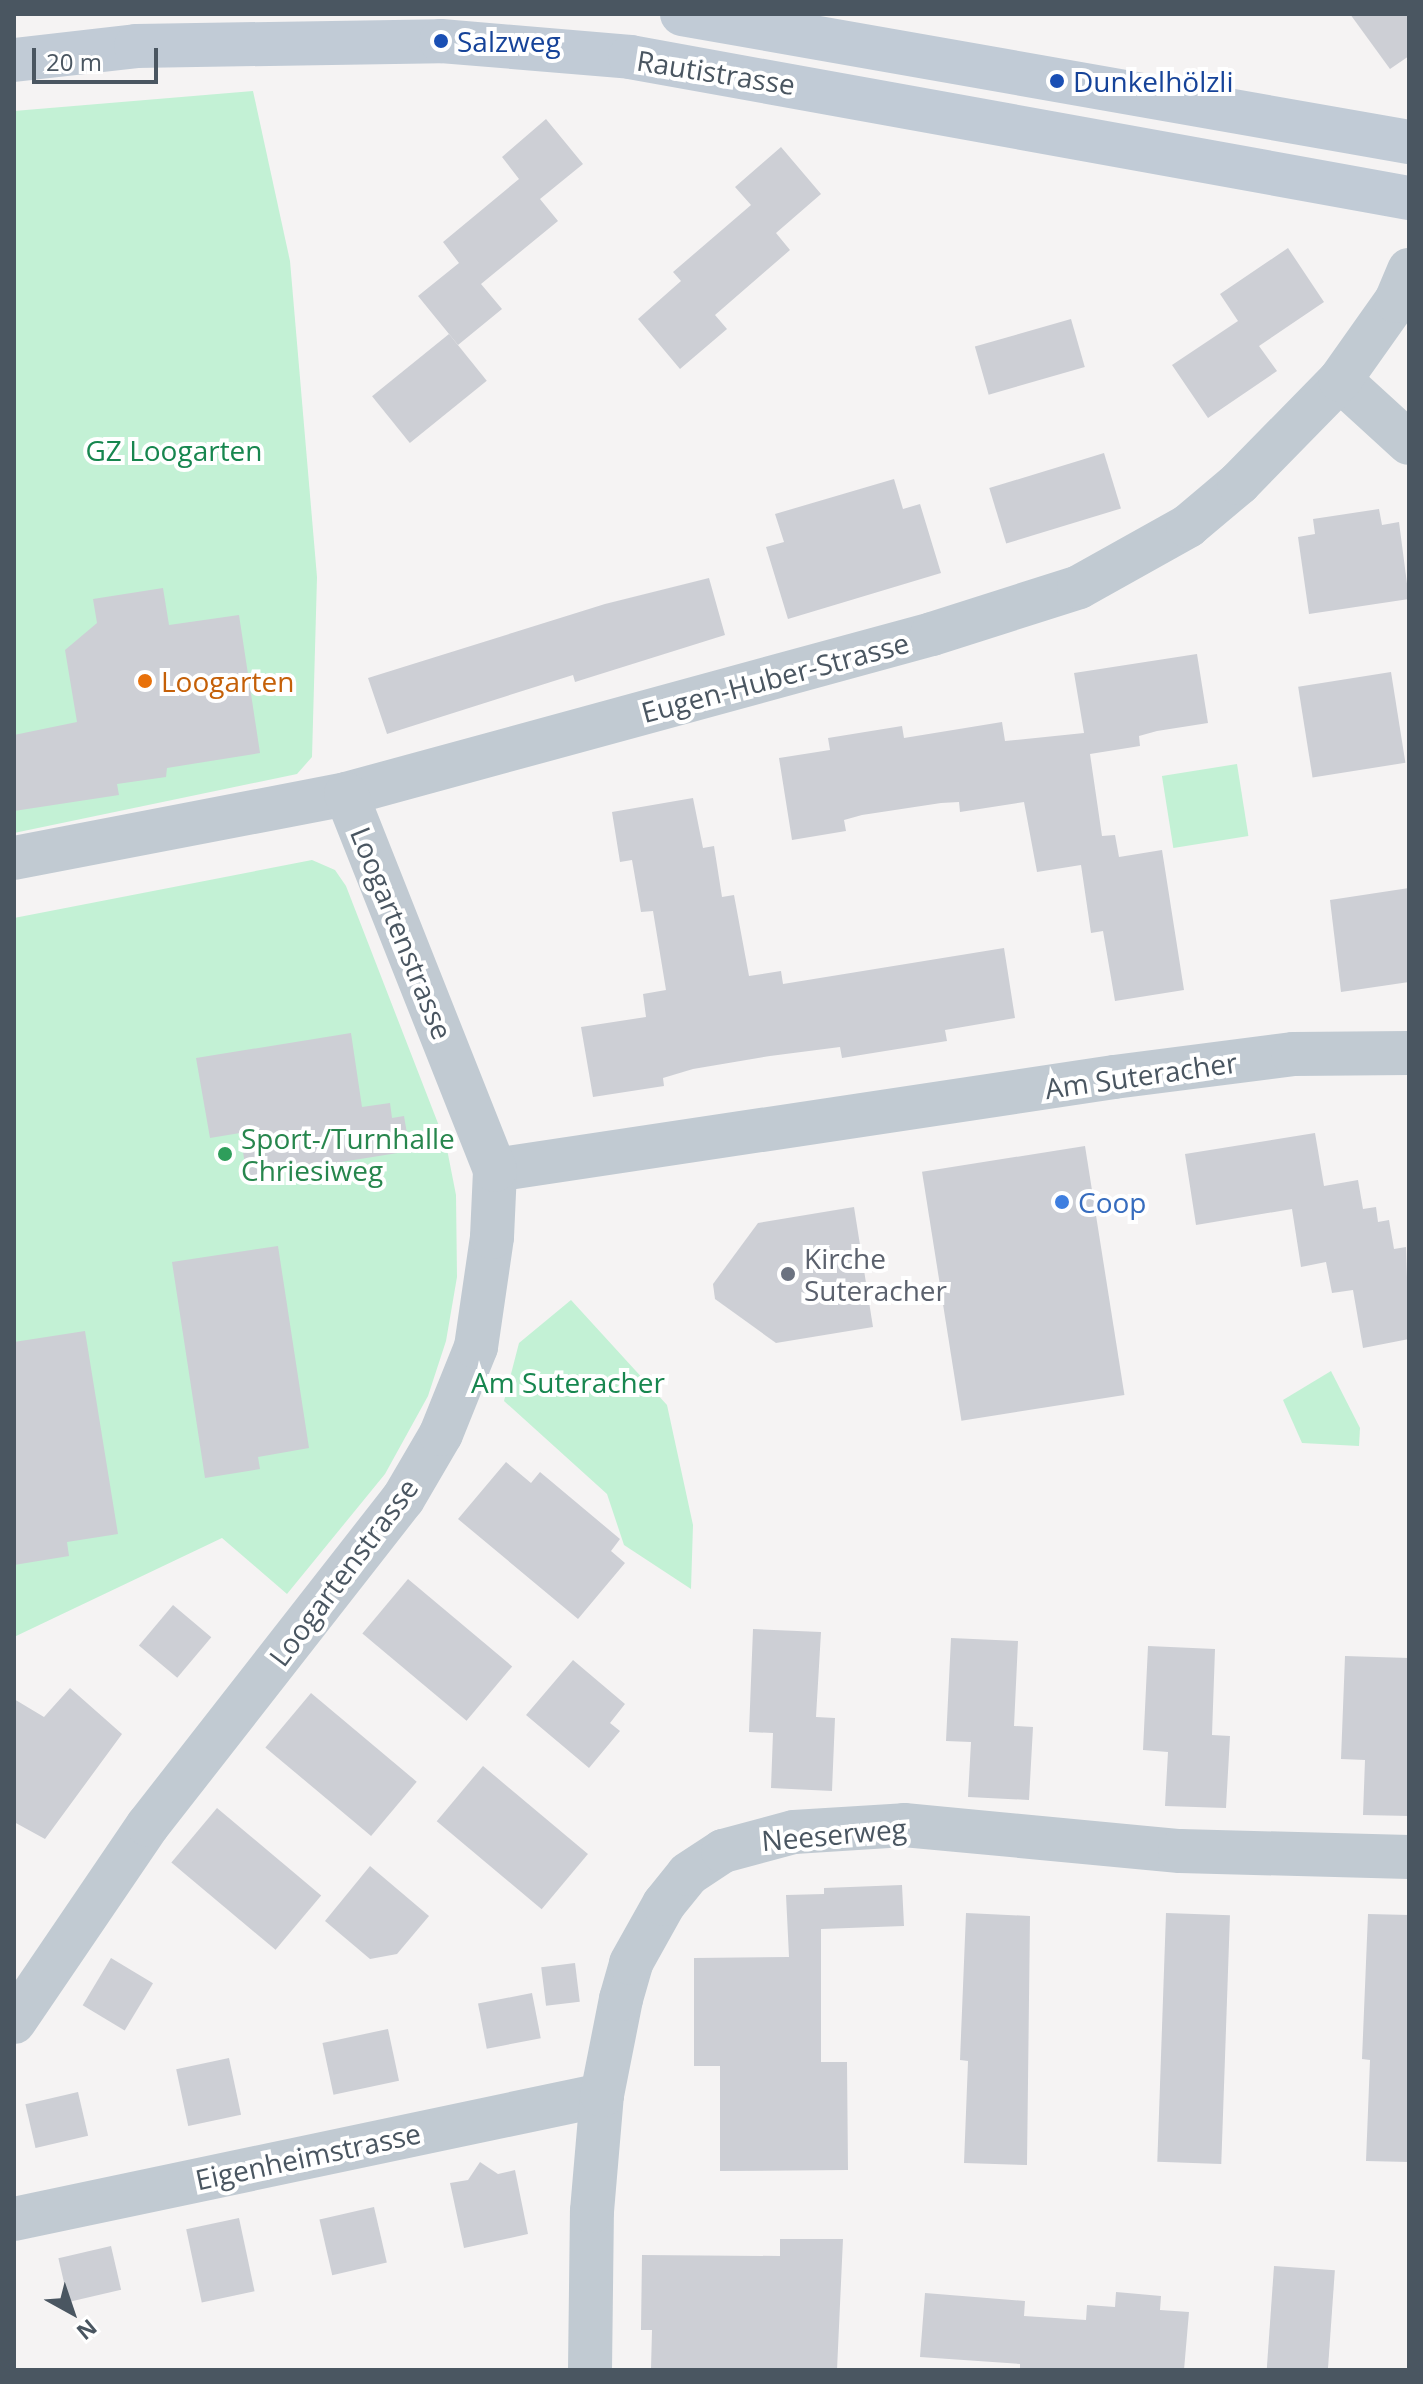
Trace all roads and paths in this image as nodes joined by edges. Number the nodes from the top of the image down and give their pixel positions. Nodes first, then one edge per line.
1 (682, 14) edge
2 (210, 30) edge
3 (14, 60) edge
4 (1409, 142) edge
5 (1409, 198) edge
6 (1409, 270) edge
7 (1340, 380) junction
8 (1409, 443) edge
9 (346, 794) junction
10 (14, 858) edge
11 (1409, 1053) edge
12 (495, 1170) junction
13 (1409, 1857) edge
14 (14, 2022) edge
15 (602, 2095) junction
16 (14, 2219) edge
17 (590, 2370) edge

1 - 4 street, Rautistrasse
2 - 3 street, Rautistrasse
2 - 5 street, Rautistrasse
6 - 7 street, Eugen-Huber-Strasse
7 - 8 street
7 - 9 street, Eugen-Huber-Strasse
9 - 10 street, Eugen-Huber-Strasse
9 - 12 street, Loogartenstrasse
11 - 12 street, Am Suteracher
12 - 14 street, Loogartenstrasse
13 - 15 street, Neeserweg
15 - 16 street, Eigenheimstrasse
15 - 17 street, Neeserweg

